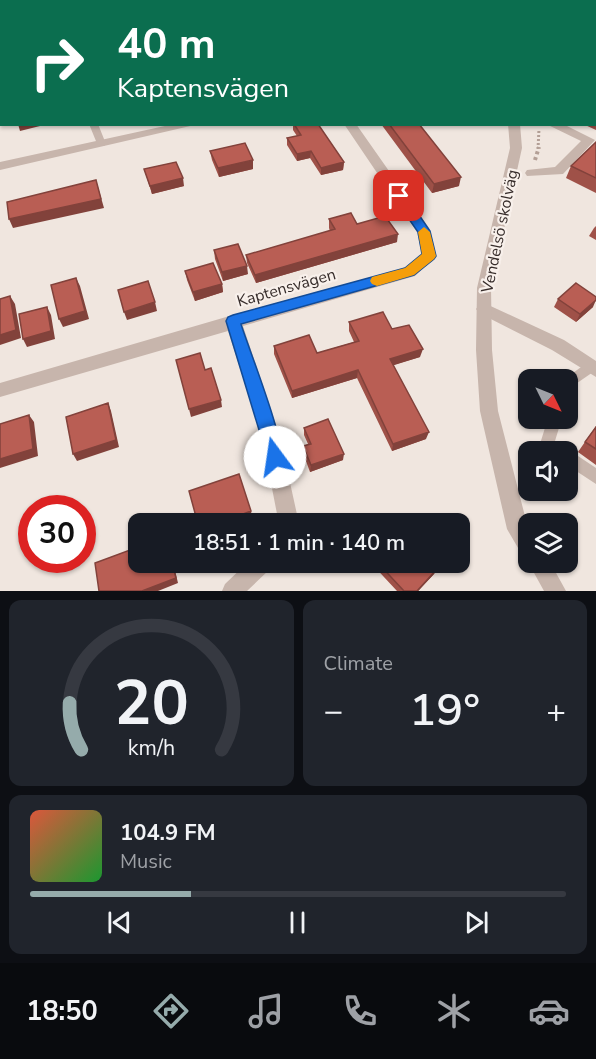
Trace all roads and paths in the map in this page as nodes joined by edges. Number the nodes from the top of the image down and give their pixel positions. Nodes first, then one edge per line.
1 (94, 126) edge
2 (183, 126) edge
3 (351, 126) edge
4 (514, 126) edge
5 (539, 126) edge
6 (557, 126) edge
7 (101, 144) junction
8 (0, 166) edge
9 (531, 173) joint
10 (484, 309) junction
11 (233, 321) junction
12 (593, 368) edge
13 (578, 377) edge
14 (0, 390) edge
15 (578, 465) edge
16 (596, 477) edge
17 (287, 513) edge
18 (518, 531) edge
19 (251, 573) edge
20 (545, 573) edge
21 (232, 591) edge
22 (556, 591) edge

1 - 7 lane
2 - 7 street
3 - 11 street, Kaptensvägen
4 - 10 street, Vendelsö skolväg
5 - 9 path
6 - 9 street
7 - 8 street
10 - 12 street
10 - 18 street, Vendelsö skolväg
11 - 14 street, Kaptensvägen
11 - 17 street
12 - 13 lane
15 - 16 lane
19 - 21 street
20 - 22 street

